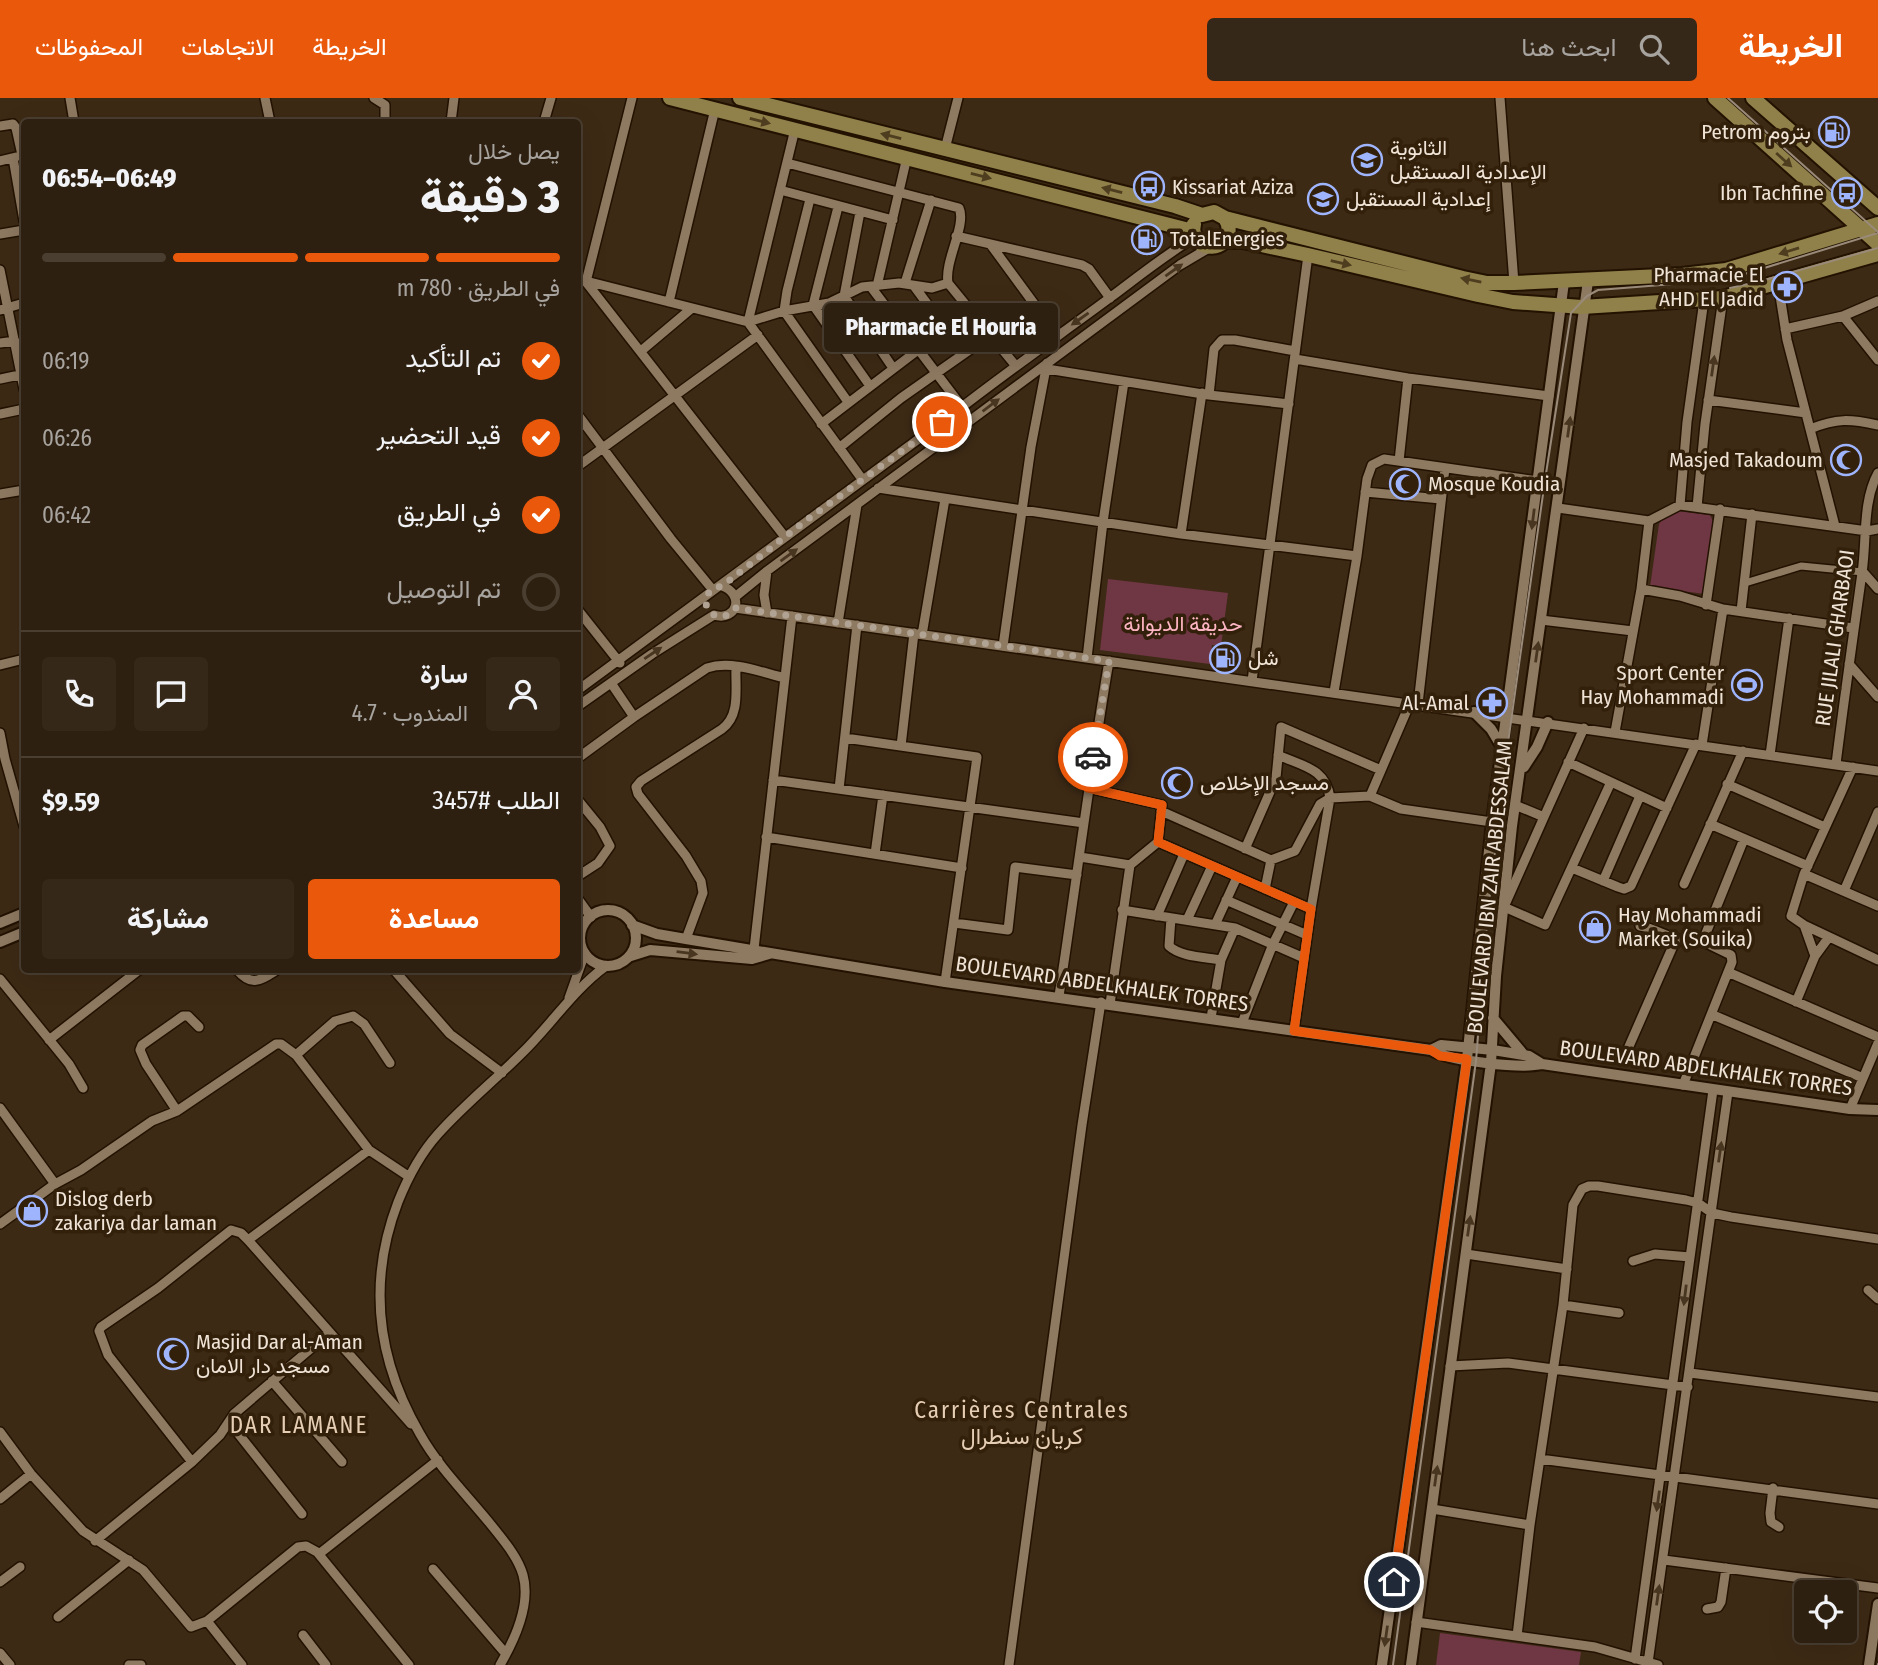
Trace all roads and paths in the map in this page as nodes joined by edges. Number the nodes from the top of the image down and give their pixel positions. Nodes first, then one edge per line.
1 (70, 98) edge
2 (265, 98) edge
3 (374, 98) edge
4 (454, 98) edge
5 (551, 98) edge
6 (632, 98) edge
7 (670, 98) edge
8 (742, 98) edge
9 (958, 98) edge
10 (1500, 98) edge
11 (1715, 98) edge
12 (1753, 98) edge
13 (715, 109) junction
14 (74, 119) edge
15 (269, 119) edge
16 (385, 119) edge
17 (451, 119) edge
18 (545, 119) edge
19 (0, 125) edge
20 (795, 130) junction
21 (945, 149) junction
22 (20, 156) edge
23 (907, 157) junction
24 (0, 161) edge
25 (787, 163) junction
26 (21, 177) edge
27 (780, 190) junction
28 (898, 191) junction
29 (810, 199) junction
30 (930, 200) junction
31 (838, 207) junction
32 (1838, 208) junction
33 (1878, 208) edge
34 (860, 212) junction
35 (1202, 215) junction
36 (1225, 218) junction
37 (893, 220) junction
38 (1878, 225) edge
39 (21, 230) edge
40 (1861, 230) junction
41 (0, 234) edge
42 (1194, 234) junction
43 (956, 236) junction
44 (1832, 238) junction
45 (1226, 241) junction
46 (1878, 244) edge
47 (991, 245) junction
48 (1209, 248) junction
49 (1878, 254) edge
50 (1308, 255) junction
51 (0, 271) edge
52 (582, 281) edge
53 (1588, 281) junction
54 (1564, 282) junction
55 (1514, 283) junction
56 (1778, 283) junction
57 (910, 284) junction
58 (948, 284) junction
59 (874, 287) junction
60 (844, 296) junction
61 (1110, 298) junction
62 (1723, 298) junction
63 (1704, 300) junction
64 (1878, 301) edge
65 (669, 302) junction
66 (21, 304) edge
67 (813, 305) junction
68 (1561, 306) junction
69 (692, 307) junction
70 (1586, 307) junction
71 (4, 309) edge
72 (931, 309) dead end
73 (784, 311) junction
74 (1843, 316) junction
75 (748, 322) junction
76 (1785, 329) junction
77 (992, 334) junction
78 (758, 335) junction
79 (1058, 335) junction
80 (15, 341) junction
81 (0, 343) edge
82 (640, 351) junction
83 (918, 351) junction
84 (1295, 355) junction
85 (1878, 360) edge
86 (1015, 365) junction
87 (21, 366) edge
88 (1047, 366) junction
89 (893, 368) junction
90 (936, 373) junction
91 (21, 374) edge
92 (1408, 378) junction
93 (0, 379) edge
94 (1124, 382) junction
95 (870, 386) junction
96 (674, 394) junction
97 (1205, 394) junction
98 (1549, 396) junction
99 (1708, 400) junction
100 (848, 402) junction
101 (1289, 404) junction
102 (962, 408) junction
103 (21, 410) edge
104 (1806, 413) junction
105 (0, 414) edge
106 (581, 419) edge
107 (821, 424) junction
108 (1878, 425) edge
109 (1810, 429) junction
110 (1687, 431) junction
111 (1704, 434) junction
112 (602, 448) junction
113 (839, 448) junction
114 (1399, 461) junction
115 (581, 464) edge
116 (1445, 468) junction
117 (1878, 473) edge
118 (862, 479) junction
119 (1538, 481) junction
120 (878, 488) junction
121 (21, 490) edge
122 (1365, 492) junction
123 (0, 494) edge
124 (945, 499) junction
125 (1441, 499) junction
126 (857, 505) junction
127 (1680, 505) junction
128 (1698, 507) junction
129 (1878, 507) edge
130 (1558, 508) junction
131 (1720, 509) junction
132 (1023, 510) junction
133 (1752, 514) junction
134 (1867, 516) junction
135 (1649, 521) junction
136 (1103, 522) junction
137 (1835, 526) junction
138 (1878, 528) edge
139 (1867, 531) junction
140 (1181, 534) junction
141 (785, 537) junction
142 (1272, 546) junction
143 (1357, 556) junction
144 (767, 571) junction
145 (1863, 572) junction
146 (1745, 583) junction
147 (1641, 589) junction
148 (1878, 589) edge
149 (714, 590) junction
150 (735, 597) junction
151 (1706, 605) junction
152 (735, 608) junction
153 (1723, 609) junction
154 (1741, 611) junction
155 (767, 613) junction
156 (581, 614) edge
157 (714, 615) junction
158 (792, 616) junction
159 (1789, 618) junction
160 (1541, 620) junction
161 (588, 623) junction
162 (838, 623) junction
163 (857, 625) junction
164 (581, 628) edge
165 (1853, 628) junction
166 (1633, 631) junction
167 (918, 634) junction
168 (1003, 646) junction
169 (1087, 658) junction
170 (618, 659) junction
171 (21, 660) edge
172 (1109, 661) junction
173 (1849, 664) junction
174 (0, 665) edge
175 (736, 666) junction
176 (626, 671) junction
177 (785, 678) junction
178 (1252, 681) junction
179 (611, 683) junction
180 (581, 688) edge
181 (1334, 692) junction
182 (1878, 697) edge
183 (581, 704) edge
184 (1414, 704) junction
185 (1474, 712) junction
186 (634, 717) junction
187 (1507, 717) junction
188 (1528, 719) junction
189 (1548, 722) junction
190 (1584, 728) junction
191 (1615, 732) junction
192 (0, 733) edge
193 (845, 738) junction
194 (1699, 744) junction
195 (901, 746) junction
196 (1503, 749) junction
197 (1742, 751) junction
198 (1278, 755) junction
199 (1770, 755) junction
200 (581, 756) edge
201 (1568, 762) junction
202 (1836, 764) junction
203 (1853, 767) junction
204 (1381, 770) junction
205 (1878, 771) edge
206 (1520, 773) junction
207 (773, 780) junction
208 (1611, 782) junction
209 (1727, 785) junction
210 (1088, 788) junction
211 (839, 789) junction
212 (883, 795) junction
213 (1370, 796) junction
214 (1640, 796) junction
215 (1330, 798) junction
216 (581, 804) edge
217 (1515, 805) junction
218 (971, 807) junction
219 (21, 808) edge
220 (1667, 808) junction
221 (1161, 811) junction
222 (1878, 814) edge
223 (1544, 817) junction
224 (1084, 822) junction
225 (1492, 822) junction
226 (1710, 824) junction
227 (1825, 827) junction
228 (766, 837) junction
229 (1744, 839) junction
230 (1158, 842) junction
231 (1245, 849) junction
232 (875, 854) junction
233 (1184, 854) junction
234 (1080, 857) junction
235 (1271, 860) junction
236 (1130, 865) junction
237 (1212, 866) junction
238 (962, 868) junction
239 (1572, 868) junction
240 (1806, 870) junction
241 (581, 874) edge
242 (1077, 874) junction
243 (1237, 877) junction
244 (1603, 881) junction
245 (1684, 884) dead end
246 (1265, 889) junction
247 (1844, 891) junction
248 (1226, 900) junction
249 (1293, 902) junction
250 (1878, 906) edge
251 (1504, 907) junction
252 (1311, 909) junction
253 (1122, 910) junction
254 (21, 913) edge
255 (1157, 916) junction
256 (1171, 918) junction
257 (1187, 920) junction
258 (585, 921) edge
259 (0, 923) edge
260 (954, 923) junction
261 (1282, 924) junction
262 (632, 925) junction
263 (1215, 925) junction
264 (1804, 925) junction
265 (1640, 926) dead end
266 (1235, 928) junction
267 (21, 933) edge
268 (1307, 935) junction
269 (1829, 937) junction
270 (686, 939) junction
271 (1676, 939) junction
272 (1700, 940) junction
273 (0, 942) edge
274 (1273, 944) junction
275 (581, 946) edge
276 (754, 949) junction
277 (769, 954) junction
278 (1815, 956) junction
279 (1304, 958) junction
280 (1221, 960) junction
281 (1878, 960) edge
282 (625, 961) junction
283 (606, 966) junction
284 (135, 973) edge
285 (240, 973) edge
286 (271, 973) edge
287 (397, 973) edge
288 (574, 973) edge
289 (1730, 973) junction
290 (0, 979) edge
291 (945, 982) junction
292 (1059, 996) junction
293 (1796, 1002) junction
294 (1105, 1003) junction
295 (567, 1004) junction
296 (1713, 1015) junction
297 (1211, 1018) junction
298 (1493, 1018) junction
299 (1242, 1023) junction
300 (199, 1027) dead end
301 (1294, 1031) junction
302 (1878, 1037) edge
303 (49, 1040) junction
304 (1878, 1043) edge
305 (1493, 1050) junction
306 (1468, 1054) junction
307 (296, 1055) junction
308 (1524, 1055) junction
309 (1623, 1060) dead end
310 (390, 1063) dead end
311 (1491, 1063) junction
312 (1542, 1064) junction
313 (502, 1073) junction
314 (1863, 1078) junction
315 (1683, 1085) junction
316 (83, 1088) dead end
317 (1713, 1090) junction
318 (1728, 1091) junction
319 (0, 1108) edge
320 (1850, 1109) junction
321 (1863, 1110) junction
322 (1878, 1110) edge
323 (177, 1111) junction
324 (1878, 1116) edge
325 (369, 1150) junction
326 (408, 1176) junction
327 (55, 1184) junction
328 (1698, 1203) junction
329 (1712, 1213) junction
330 (0, 1224) edge
331 (1878, 1239) edge
332 (248, 1240) junction
333 (1466, 1254) junction
334 (1690, 1258) junction
335 (1633, 1261) dead end
336 (1567, 1269) junction
337 (1868, 1290) dead end
338 (1878, 1299) edge
339 (1563, 1305) junction
340 (1619, 1313) dead end
341 (329, 1333) junction
342 (1450, 1366) junction
343 (1553, 1368) junction
344 (1690, 1373) junction
345 (272, 1381) junction
346 (1674, 1385) junction
347 (1688, 1387) junction
348 (1878, 1397) edge
349 (229, 1422) junction
350 (0, 1432) edge
351 (421, 1436) junction
352 (1540, 1459) junction
353 (438, 1460) junction
354 (192, 1462) junction
355 (342, 1462) dead end
356 (1662, 1473) junction
357 (31, 1474) junction
358 (1675, 1475) junction
359 (1773, 1488) junction
360 (0, 1499) edge
361 (1878, 1504) edge
362 (1432, 1508) junction
363 (302, 1514) dead end
364 (1530, 1525) junction
365 (1779, 1527) dead end
366 (95, 1541) junction
367 (319, 1554) junction
368 (129, 1560) junction
369 (1664, 1560) junction
370 (20, 1567) dead end
371 (1726, 1568) junction
372 (433, 1569) dead end
373 (1815, 1580) edge
374 (0, 1582) edge
375 (1857, 1585) edge
376 (1878, 1588) edge
377 (1878, 1604) edge
378 (1707, 1609) dead end
379 (58, 1617) dead end
380 (207, 1621) junction
381 (1416, 1622) junction
382 (303, 1635) dead end
383 (1517, 1636) junction
384 (0, 1653) edge
385 (506, 1654) junction
386 (1635, 1658) junction
387 (1653, 1664) edge
388 (10, 1665) edge
389 (129, 1665) edge
390 (141, 1665) edge
391 (242, 1665) edge
392 (326, 1665) edge
393 (409, 1665) edge
394 (500, 1665) edge
395 (1009, 1665) edge
396 (1382, 1665) edge
397 (1410, 1665) edge
398 (1869, 1665) edge

1 - 14 street
2 - 15 street
3 - 16 street
4 - 17 street
5 - 18 street
6 - 52 street
7 - 13 main road
21 -> 8 main road
9 - 21 street
10 - 55 street
11 -> 32 main road
12 - 33 main road
13 -> 20 main road
13 - 65 street
19 - 22 street
20 - 23 main road
20 - 25 street
35 -> 21 main road
22 - 24 street
22 - 26 street
23 - 28 street
23 -> 42 main road
25 - 27 street
25 - 28 street
27 - 29 street
27 - 75 street
28 - 30 street
28 - 37 street
29 - 31 street
29 - 73 street
30 - 43 street
30 - 57 street
31 - 34 street
31 - 67 street
32 - 40 main road
32 - 44 main road
34 - 37 street
34 - 60 street
35 - 36 main road
35 - 42 main road
36 - 45 main road
55 -> 36 main road
37 - 59 street
38 - 40 main road
39 - 41 street
40 - 44 main road
40 - 46 main road
42 - 48 main road
42 - 61 street
43 - 47 street
43 - 58 street
44 -> 53 main road
45 - 48 main road
45 - 50 main road
47 - 61 street
47 - 79 street
88 -> 48 street
49 - 56 main road
50 -> 68 main road
50 - 84 street
51 - 71 street
52 - 65 street
52 - 82 street
53 - 54 main road
53 - 70 street, BOULEVARD IBN ZAIR ABDESSALAM
54 - 55 main road
54 - 68 street, BOULEVARD IBN ZAIR ABDESSALAM
56 - 62 main road
56 - 76 street
57 - 58 street
57 - 59 street
57 - 72 street
58 - 77 street
59 - 60 street
59 - 83 street
60 - 67 street
60 - 89 street
61 -> 79 street
62 - 63 main road
99 -> 62 street
63 - 70 main road
63 - 110 street
64 - 74 street
65 - 69 street
66 - 71 street
67 - 73 street
67 - 95 street
68 - 70 main road
68 - 98 street, BOULEVARD IBN ZAIR ABDESSALAM
69 - 75 street
69 - 82 street
130 -> 70 street, BOULEVARD IBN ZAIR ABDESSALAM
71 - 80 street
73 - 75 street
73 - 100 street
74 - 76 street
74 - 85 street
75 - 78 street
76 - 104 street
77 - 86 street
77 - 90 street
78 - 96 street
78 - 107 street
79 - 86 street
80 - 81 street
80 - 87 street
82 - 96 street
83 - 89 street
83 - 90 street
84 - 92 street
84 - 97 street
84 - 101 street
86 - 102 street
88 - 94 street
120 -> 88 street
88 - 132 street
89 - 95 street
90 - 102 street
90 - 113 street
91 - 93 street
92 - 98 street
92 - 114 street
94 - 97 street
94 - 136 street
95 - 100 street
96 - 112 street
96 - 141 street
97 - 101 street
97 - 140 street
98 - 119 street, BOULEVARD IBN ZAIR ABDESSALAM
99 - 104 street
99 - 111 street
100 - 107 street
101 - 142 street
102 - 118 street
103 - 105 street
104 - 109 street
106 - 112 street
107 - 113 street
108 - 109 street
109 - 137 street
110 - 111 street
110 - 127 street
111 - 128 street
112 - 115 street
112 - 149 street
113 - 118 street
114 - 116 street
114 - 122 street
116 - 119 street
116 - 125 street
117 - 134 street, RUE JILALI GHARBAOI
118 - 141 street
119 -> 187 street, BOULEVARD IBN ZAIR ABDESSALAM
120 - 124 street
120 - 126 street
121 - 123 street
122 - 125 street
122 - 143 street
124 - 132 street
124 - 167 street
125 - 184 street
144 -> 126 street
126 - 162 street
127 - 128 street
127 - 135 street
128 - 131 street
129 - 134 street
130 - 135 street
130 - 160 street, BOULEVARD IBN ZAIR ABDESSALAM
131 - 133 street
131 - 151 street
132 - 136 street
132 - 168 street
133 - 137 street
133 - 146 street
134 - 139 street, RUE JILALI GHARBAOI
135 - 147 street
136 - 140 street
136 - 169 street
137 - 139 street
138 - 139 street
139 - 145 street, RUE JILALI GHARBAOI
140 - 142 street
141 - 149 street
142 - 143 street
142 - 178 street
143 - 181 street
144 - 150 street
144 - 155 street
145 - 146 street
145 - 148 street
145 - 165 street, RUE JILALI GHARBAOI
146 - 154 street
147 - 151 street
147 - 166 street
149 - 150 street
149 - 157 street
149 - 170 street
150 - 152 street
151 - 153 street
152 - 155 street
152 - 157 street
153 - 154 street
153 - 194 street
154 - 159 street
155 - 158 street
156 - 161 street
176 -> 157 street
158 - 162 street
158 - 177 street
159 - 165 street
159 - 199 street
160 - 166 street
188 -> 160 street, BOULEVARD IBN ZAIR ABDESSALAM
161 - 164 street
161 - 170 street
162 - 163 street
163 - 167 street
163 - 193 street
165 - 173 street, RUE JILALI GHARBAOI
166 - 191 street
167 - 168 street
167 - 195 street
168 - 169 street
169 - 172 street
170 - 176 street
170 - 180 street
171 - 174 street
172 - 178 street
172 - 210 street
173 - 182 street
173 - 202 street, RUE JILALI GHARBAOI
175 - 177 street
175 - 186 street
175 - 270 street
176 - 179 street
177 - 207 street
178 - 181 street
179 - 183 street
179 - 186 street
181 - 184 street
184 - 185 street
184 - 204 street
185 - 187 street
185 - 196 street
186 - 200 street
187 - 188 street
187 - 196 street, BOULEVARD IBN ZAIR ABDESSALAM
188 - 189 street
188 - 206 street, BOULEVARD IBN ZAIR ABDESSALAM
189 - 190 street
189 - 206 street
190 - 191 street
190 - 201 street
191 - 194 street
192 - 219 street
193 - 195 street
193 - 211 street
194 - 197 street
194 - 220 street
195 - 218 street
196 - 225 street, BOULEVARD IBN ZAIR ABDESSALAM
197 - 199 street
197 - 209 street
198 - 204 street
198 - 215 street
198 - 231 street
199 - 202 street
201 - 208 street
201 - 223 street
202 - 203 street
203 - 205 street
203 - 227 street
204 - 213 street
206 - 217 street, BOULEVARD IBN ZAIR ABDESSALAM
207 - 211 street
207 - 228 street
208 - 214 street
208 - 239 street
209 - 226 street
209 - 227 street
210 - 221 street
210 - 224 street
211 - 212 street
212 - 218 street
212 - 232 street
213 - 215 street
213 - 225 street
214 - 220 street
214 - 244 street
215 - 235 street
215 - 252 street
216 - 241 street
217 - 223 street
217 - 251 street, BOULEVARD IBN ZAIR ABDESSALAM
218 - 224 street
218 - 238 street
220 - 244 street
221 - 230 street
221 - 231 street
222 - 247 street
223 - 251 street
224 - 234 street
225 - 306 street, BOULEVARD IBN ZAIR ABDESSALAM
226 - 229 street
226 - 245 street
227 - 240 street
228 - 232 street
228 - 276 street
229 - 240 street
229 - 272 street
230 - 233 street
230 - 236 street
231 - 235 street
232 - 238 street
233 - 237 street
233 - 255 street
234 - 236 street
234 - 242 street
235 - 246 street
236 - 253 street
237 - 243 street
237 - 257 street
238 - 260 street
239 - 244 street
239 - 251 street
240 - 247 street
240 - 264 street
242 - 260 street
242 - 292 street
243 - 246 street
243 - 248 street
246 - 249 street
247 - 250 street
248 - 261 street
248 - 263 street
249 - 252 street
249 - 261 street
251 - 298 street, BOULEVARD IBN ZAIR ABDESSALAM
252 - 268 street
253 - 255 street
253 - 294 street
254 - 259 street
255 - 256 street
256 - 257 street
256 - 280 street
257 - 263 street
258 - 262 street
258 - 275 street
260 - 291 street
261 - 268 street
261 - 274 street
262 - 270 street, BOULEVARD ABDELKHALEK TORRES
262 - 282 street
263 - 266 street
264 - 269 street
264 - 278 street
265 - 271 street
266 - 274 street
266 - 280 street
267 - 273 street
268 - 279 street
269 - 278 street
269 - 281 street
270 - 276 street, BOULEVARD ABDELKHALEK TORRES
271 - 272 street
271 - 309 street
272 - 289 street
274 - 279 street
274 - 299 street
275 - 283 street
276 - 277 street, BOULEVARD ABDELKHALEK TORRES
282 -> 277 street, BOULEVARD ABDELKHALEK TORRES
277 - 291 street, BOULEVARD ABDELKHALEK TORRES
278 - 293 street
279 - 301 street
280 - 297 street
282 - 283 street
283 - 295 street
284 - 303 street
285 - 286 street
287 - 313 street
288 - 295 street
289 - 293 street
289 - 296 street
290 - 303 street
291 - 292 street, BOULEVARD ABDELKHALEK TORRES
292 - 294 street, BOULEVARD ABDELKHALEK TORRES
293 - 302 street
294 - 297 street, BOULEVARD ABDELKHALEK TORRES
294 - 395 street
295 - 313 street
296 - 314 street
296 - 315 street
297 - 299 street, BOULEVARD ABDELKHALEK TORRES
298 - 305 street, BOULEVARD IBN ZAIR ABDESSALAM
298 - 308 street
299 - 301 street, BOULEVARD ABDELKHALEK TORRES
300 - 323 street
301 - 306 street, BOULEVARD ABDELKHALEK TORRES
303 - 316 street
304 - 314 street
305 - 306 street, BOULEVARD ABDELKHALEK TORRES
305 - 308 street, BOULEVARD ABDELKHALEK TORRES
305 - 311 street, BOULEVARD IBN ZAIR ABDESSALAM
306 - 311 street, BOULEVARD ABDELKHALEK TORRES
306 -> 396 street, BOULEVARD IBN ZAIR ABDESSALAM
307 - 310 street
307 - 323 street
307 - 325 street
308 - 312 street, BOULEVARD ABDELKHALEK TORRES
311 - 312 street, BOULEVARD ABDELKHALEK TORRES
333 -> 311 street, BOULEVARD IBN ZAIR ABDESSALAM
312 - 315 street, BOULEVARD ABDELKHALEK TORRES
313 - 326 street
314 - 320 street
315 - 317 street, BOULEVARD ABDELKHALEK TORRES
317 - 318 street, BOULEVARD ABDELKHALEK TORRES
317 - 328 street
318 - 320 street, BOULEVARD ABDELKHALEK TORRES
329 -> 318 street
319 - 327 street
320 - 321 street, BOULEVARD ABDELKHALEK TORRES
321 - 322 street, BOULEVARD ABDELKHALEK TORRES
321 - 324 street, BOULEVARD ABDELKHALEK TORRES
323 - 327 street
325 - 326 street
325 - 332 street
326 - 351 street
327 - 330 street
328 - 329 street
328 - 334 street
328 - 336 street
329 - 331 street
329 - 344 street
332 - 341 street
332 - 354 street
333 - 336 street
333 - 342 street, BOULEVARD IBN ZAIR ABDESSALAM
334 - 335 street
334 -> 346 street
336 - 339 street
337 - 338 street
339 - 340 street
339 - 343 street
341 - 345 street
341 - 351 street
342 - 343 street
362 -> 342 street, BOULEVARD IBN ZAIR ABDESSALAM
343 - 346 street
343 - 352 street
344 - 347 street
344 - 348 street
345 - 349 street
345 - 355 street
346 - 347 street
346 - 356 street
347 - 358 street
349 - 354 street
349 - 363 street
350 - 357 street
351 - 353 street
352 - 356 street
352 - 364 street
353 - 367 street
353 - 385 street
354 - 366 street
356 - 358 street
356 -> 386 street
357 - 360 street
357 - 366 street
358 - 359 street
358 - 369 street
359 - 361 street
359 - 365 street
362 - 364 street
362 - 381 street, BOULEVARD IBN ZAIR ABDESSALAM
364 - 383 street
366 - 368 street
367 - 380 street
367 - 393 street
368 - 379 street
368 - 380 street
369 - 371 street
387 -> 369 street
370 - 374 street
371 - 373 street
371 - 378 street
372 - 385 street
375 - 376 street
377 - 398 street
380 - 391 street
381 - 383 street
381 - 397 street, BOULEVARD IBN ZAIR ABDESSALAM
382 - 392 street
383 - 386 street
384 - 388 street
385 - 394 street
386 - 387 street
389 - 390 street

